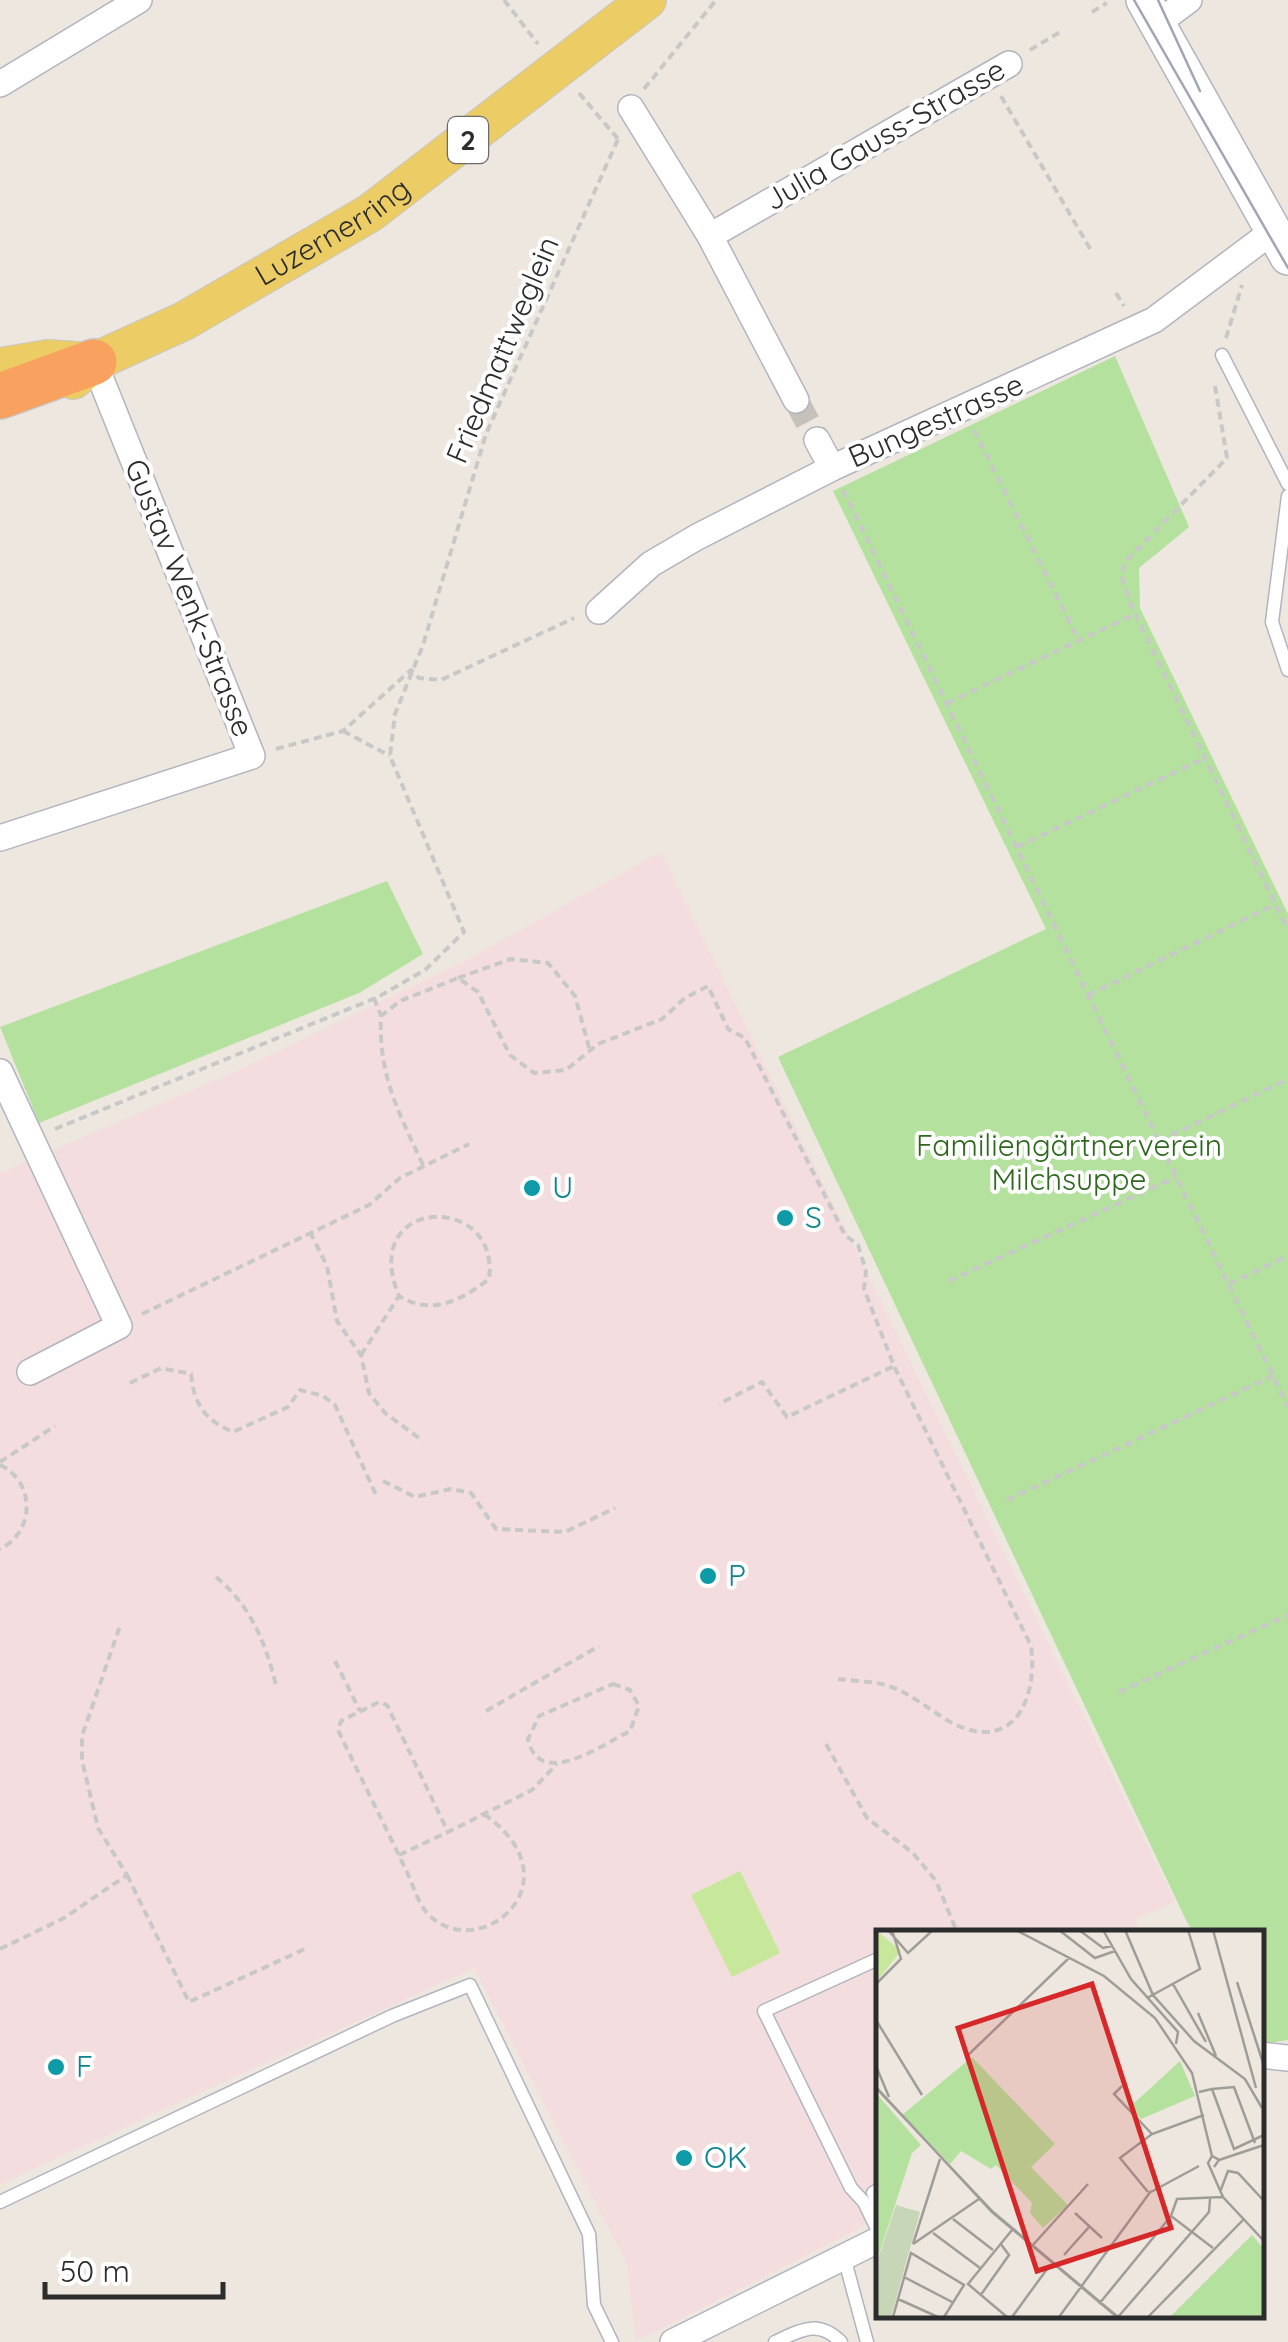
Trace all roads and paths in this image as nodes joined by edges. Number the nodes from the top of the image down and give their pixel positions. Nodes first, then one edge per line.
1 (139, 0) edge
2 (504, 0) edge
3 (647, 0) edge
4 (716, 0) edge
5 (1189, 0) edge
6 (1107, 2) dead end
7 (1092, 12) dead end
8 (1151, 12) edge
9 (1060, 32) dead end
10 (998, 69) junction
11 (558, 70) junction
12 (0, 84) edge
13 (631, 108) junction
14 (618, 139) junction
15 (710, 236) junction
16 (1271, 245) edge
17 (1092, 252) dead end
18 (1222, 355) junction
19 (94, 362) junction
20 (0, 368) edge
21 (0, 384) edge
22 (0, 396) edge
23 (796, 400) tunnel mouth
24 (965, 410) junction
25 (0, 415) edge
26 (817, 440) tunnel mouth
27 (832, 468) junction
28 (1288, 484) edge
29 (1288, 496) edge
30 (599, 611) joint
31 (1135, 614) junction
32 (1079, 641) junction
33 (411, 670) junction
34 (1288, 670) edge
35 (946, 703) junction
36 (342, 731) junction
37 (252, 756) junction
38 (390, 756) junction
39 (1205, 758) junction
40 (0, 838) edge
41 (1016, 847) junction
42 (1276, 904) junction
43 (1288, 930) edge
44 (458, 978) junction
45 (1088, 995) junction
46 (374, 998) junction
47 (381, 1016) junction
48 (590, 1051) junction
49 (0, 1072) edge
50 (1288, 1078) edge
51 (31, 1138) junction
52 (1159, 1141) junction
53 (469, 1144) dead end
54 (424, 1165) junction
55 (1176, 1177) junction
56 (310, 1232) junction
57 (1288, 1256) edge
58 (949, 1281) dead end
59 (1229, 1284) junction
60 (399, 1296) junction
61 (118, 1326) junction
62 (361, 1356) junction
63 (894, 1366) junction
64 (30, 1372) dead end
65 (1273, 1376) junction
66 (130, 1383) dead end
67 (719, 1404) dead end
68 (1288, 1407) edge
69 (55, 1426) dead end
70 (423, 1441) dead end
71 (0, 1464) edge
72 (383, 1481) dead end
73 (376, 1495) dead end
74 (1006, 1500) dead end
75 (615, 1508) dead end
76 (0, 1549) edge
77 (216, 1577) dead end
78 (1288, 1615) edge
79 (120, 1626) dead end
80 (599, 1646) dead end
81 (336, 1661) dead end
82 (838, 1680) dead end
83 (277, 1689) dead end
84 (1119, 1692) dead end
85 (360, 1711) junction
86 (486, 1711) dead end
87 (826, 1744) dead end
88 (557, 1764) junction
89 (484, 1814) junction
90 (448, 1832) junction
91 (399, 1855) junction
92 (127, 1876) junction
93 (955, 1930) edge
94 (307, 1948) dead end
95 (0, 1949) edge
96 (876, 1959) edge
97 (1263, 2055) edge
98 (1288, 2058) edge
99 (0, 2202) edge
100 (876, 2227) edge
101 (876, 2241) edge
102 (844, 2258) junction
103 (612, 2342) edge
104 (674, 2342) edge
105 (775, 2342) edge
106 (842, 2342) edge
107 (867, 2342) edge

1 - 12 street
2 - 11 path
3 - 11 main road, Luzernerring / 2
4 - 13 path, Friedmattweglein
5 - 8 street
6 - 7 path
8 - 16 main road
9 - 10 path, Julia Gauss-Strasse
10 - 15 street, Julia Gauss-Strasse
10 - 17 path
11 - 14 path
11 - 19 main road, Luzernerring / 2
13 - 14 path, Friedmattweglein
13 - 15 street
14 - 33 path, Friedmattweglein
15 - 23 street
16 - 18 path
16 - 24 street, Bungestrasse
18 - 28 lane
18 - 31 path
19 - 20 main road, Luzernerring / 2
19 - 21 highway
19 - 22 highway
19 - 25 main road, Luzernerring / 2
19 - 37 street, Gustav Wenk-Strasse
24 - 27 street, Bungestrasse
24 - 32 path
26 - 27 street
27 - 30 street, Bungestrasse
27 - 35 path
29 - 34 lane
30 - 33 path
31 - 32 path
31 - 39 path
32 - 35 path
33 - 36 path, Friedmattweglein
33 - 38 path, Friedmattweglein
35 - 41 path
36 - 37 path, Friedmattweglein
36 - 38 path
37 - 40 street, Gustav Wenk-Strasse
38 - 46 path
39 - 41 path
39 - 42 path
41 - 45 path
42 - 43 path
42 - 45 path
44 - 47 path
44 - 48 path
44 - 48 path
45 - 52 path
46 - 47 path
46 - 51 path
47 - 54 path
48 - 63 path
49 - 51 street
50 - 52 path
51 - 61 street
52 - 55 path
53 - 54 path
54 - 56 path
55 - 58 path
55 - 59 path
56 - 61 path
56 - 62 path
57 - 59 path
59 - 65 path
60 - 60 path
60 - 62 path
61 - 64 street
62 - 70 path
63 - 67 path
63 - 82 path
65 - 68 path
65 - 74 path
66 - 73 path
69 - 71 path
71 - 76 path
72 - 75 path
77 - 83 path
78 - 84 path
79 - 92 path
80 - 86 path
81 - 85 path
85 - 90 path
85 - 91 path
87 - 93 path
88 - 88 path
88 - 89 path
89 - 90 path
89 - 91 path
90 - 91 path
92 - 94 path
92 - 95 path
96 - 100 lane
97 - 98 street
99 - 103 lane
101 - 102 street
102 - 104 street
102 - 107 lane
105 - 106 lane

